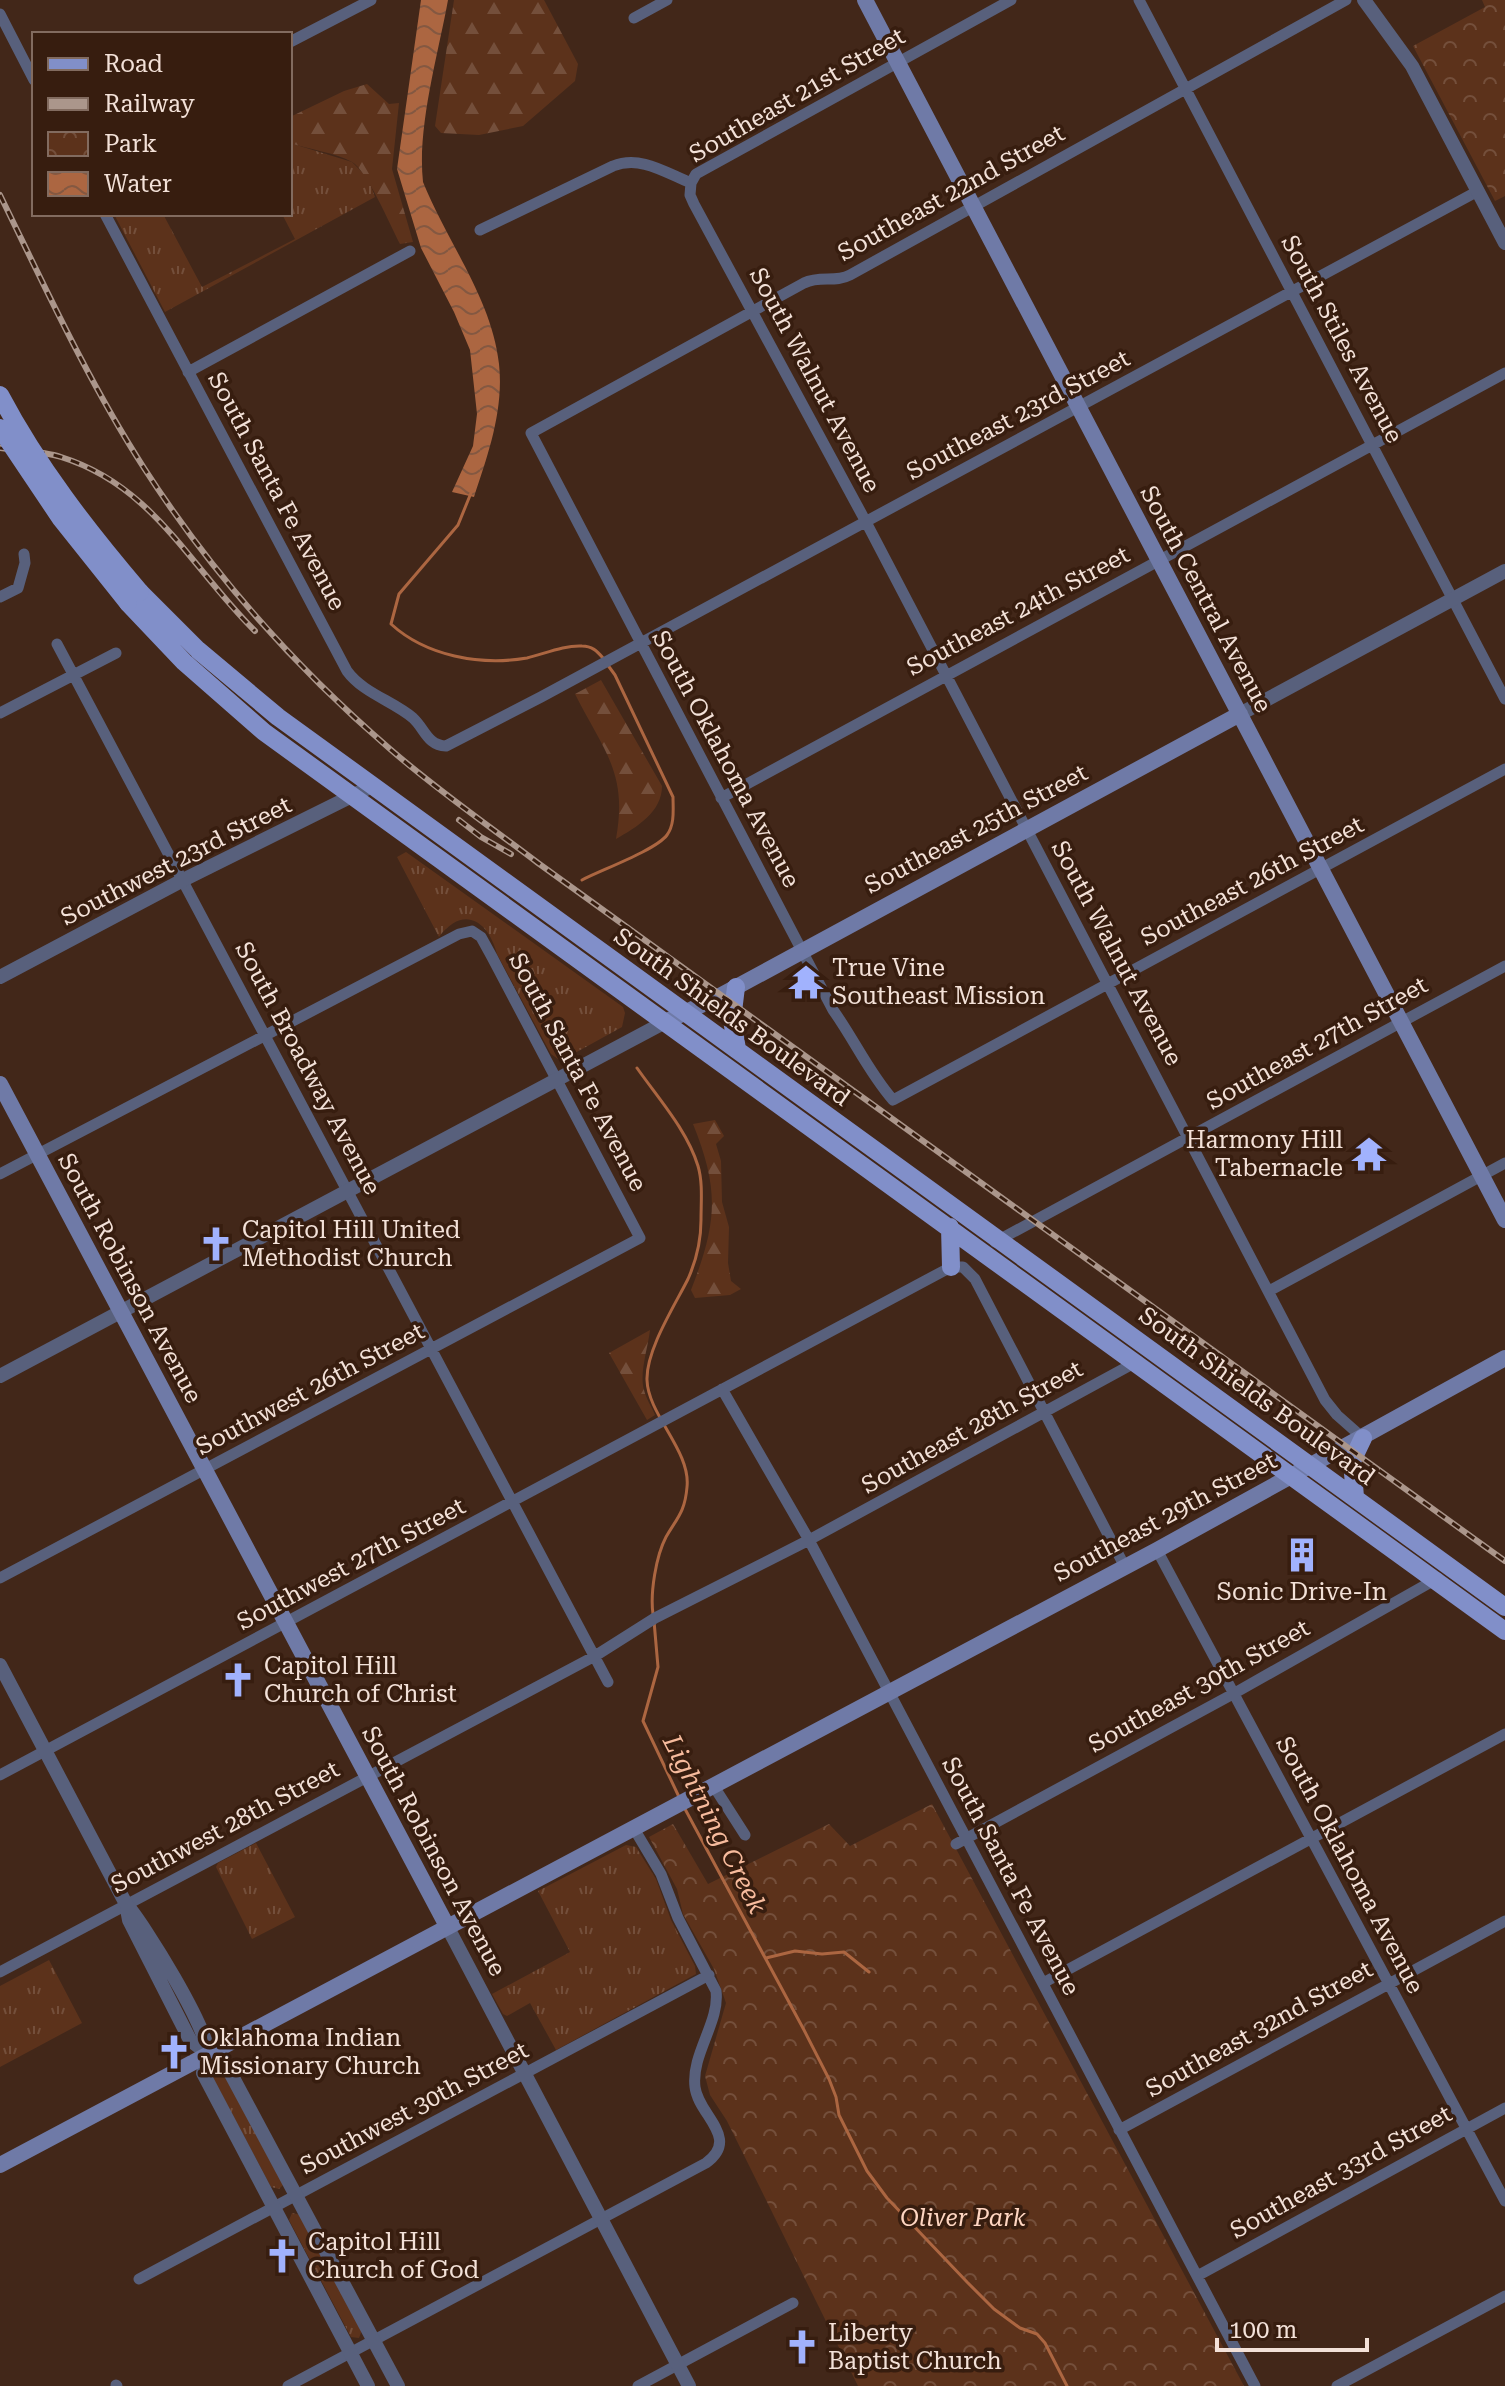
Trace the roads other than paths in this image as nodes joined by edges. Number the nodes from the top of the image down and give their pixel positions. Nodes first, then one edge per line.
1 (371, 0) edge
2 (667, 0) edge
3 (865, 0) edge
4 (1011, 0) edge
5 (1139, 0) edge
6 (1346, 0) edge
7 (1364, 0) edge
8 (0, 14) edge
9 (634, 18) dead end
10 (292, 41) edge
11 (898, 62) junction
12 (32, 76) edge
13 (1186, 89) junction
14 (691, 183) junction
15 (1478, 191) junction
16 (974, 206) junction
17 (106, 216) edge
18 (480, 230) dead end
19 (1505, 243) edge
20 (410, 251) dead end
21 (1292, 291) junction
22 (752, 312) junction
23 (188, 372) junction
24 (1505, 373) edge
25 (0, 395) edge
26 (1079, 407) junction
27 (0, 428) edge
28 (531, 433) joint
29 (1372, 445) junction
30 (866, 522) junction
31 (24, 554) dead end
32 (1159, 561) junction
33 (1505, 571) edge
34 (0, 597) edge
35 (134, 597) junction
36 (1453, 599) junction
37 (641, 643) junction
38 (57, 644) dead end
39 (116, 653) dead end
40 (74, 673) junction
41 (946, 675) junction
42 (1505, 699) edge
43 (0, 713) edge
44 (1240, 714) junction
45 (452, 743) joint
46 (1505, 769) edge
47 (372, 786) junction
48 (352, 796) junction
49 (721, 798) junction
50 (1027, 829) junction
51 (1321, 868) junction
52 (183, 880) junction
53 (802, 951) junction
54 (1505, 966) edge
55 (0, 977) edge
56 (1108, 983) junction
57 (736, 987) junction
58 (687, 1014) junction
59 (665, 1022) junction
60 (1402, 1022) junction
61 (265, 1034) junction
62 (737, 1049) junction
63 (557, 1080) junction
64 (0, 1084) edge
65 (893, 1100) joint
66 (831, 1117) junction
67 (820, 1134) junction
68 (1189, 1138) junction
69 (37, 1155) junction
70 (1505, 1163) edge
71 (0, 1174) edge
72 (1482, 1176) junction
73 (349, 1191) junction
74 (1505, 1220) edge
75 (950, 1227) junction
76 (640, 1238) joint
77 (999, 1239) junction
78 (981, 1250) junction
79 (951, 1267) junction
80 (1269, 1291) junction
81 (121, 1312) junction
82 (432, 1349) junction
83 (1155, 1351) junction
84 (1505, 1358) edge
85 (1135, 1363) junction
86 (0, 1376) edge
87 (722, 1389) junction
88 (1044, 1414) junction
89 (1363, 1438) junction
90 (1313, 1465) junction
91 (204, 1470) junction
92 (1293, 1475) junction
93 (1355, 1497) junction
94 (514, 1503) junction
95 (809, 1540) junction
96 (1157, 1550) junction
97 (1125, 1567) junction
98 (1441, 1572) junction
99 (0, 1578) edge
100 (1505, 1607) edge
101 (287, 1623) junction
102 (1505, 1631) edge
103 (595, 1656) junction
104 (0, 1665) edge
105 (608, 1682) dead end
106 (888, 1692) junction
107 (1233, 1694) junction
108 (1505, 1734) edge
109 (45, 1751) junction
110 (0, 1775) edge
111 (369, 1777) junction
112 (708, 1788) junction
113 (633, 1827) junction
114 (745, 1835) dead end
115 (1311, 1838) junction
116 (961, 1841) junction
117 (126, 1904) junction
118 (1505, 1921) edge
119 (447, 1926) junction
120 (0, 1972) edge
121 (709, 1975) junction
122 (1043, 1983) junction
123 (1388, 1983) junction
124 (208, 2054) junction
125 (523, 2074) junction
126 (1505, 2108) edge
127 (1468, 2128) junction
128 (1119, 2130) junction
129 (0, 2165) edge
130 (296, 2196) junction
131 (1505, 2201) edge
132 (273, 2207) junction
133 (600, 2219) junction
134 (1199, 2275) junction
135 (139, 2279) dead end
136 (1505, 2296) edge
137 (793, 2303) dead end
138 (375, 2341) junction
139 (351, 2353) junction
140 (678, 2365) junction
141 (288, 2386) edge
142 (368, 2386) edge
143 (398, 2386) edge
144 (638, 2386) edge
145 (689, 2386) edge
146 (1255, 2386) edge
147 (1337, 2386) edge

1 - 10 street
2 - 9 street
3 - 11 main road, South Central Avenue
4 - 11 street, Southeast 21st Street
5 - 13 street, South Stiles Avenue
6 - 13 street, Southeast 22nd Street
7 - 15 street
8 - 12 street
11 - 14 street, Southeast 21st Street
11 - 16 main road, South Central Avenue
13 - 16 street, Southeast 22nd Street
13 - 21 street, South Stiles Avenue
14 - 18 street
14 - 22 street, South Walnut Avenue
15 - 19 street
15 - 21 street, Southeast 23rd Street
16 - 22 street, Southeast 22nd Street
16 - 26 main road, South Central Avenue
17 - 23 street, South Santa Fe Avenue
20 - 23 street
21 - 26 street, Southeast 23rd Street
21 - 29 street, South Stiles Avenue
22 - 28 street, Southeast 22nd Street
22 - 30 street, South Walnut Avenue
23 - 45 street, South Santa Fe Avenue
24 - 29 street, Southeast 24th Street
25 - 35 main road, South Shields Boulevard, bridge
26 - 30 street, Southeast 23rd Street
26 - 32 main road, South Central Avenue
27 - 35 main road, South Shields Boulevard, bridge
28 - 37 street, South Oklahoma Avenue
29 - 32 street, Southeast 24th Street
29 - 36 street, South Stiles Avenue
30 - 37 street, Southeast 23rd Street
30 - 41 street, South Walnut Avenue
31 - 34 street
32 - 41 street, Southeast 24th Street
32 - 44 main road, South Central Avenue
33 - 36 street, Southeast 25th Street
35 - 47 main road, South Shields Boulevard
35 - 48 main road, South Shields Boulevard
36 - 42 street, South Stiles Avenue
36 - 44 street, Southeast 25th Street
37 - 45 street, Southeast 23rd Street
37 - 49 street, South Oklahoma Avenue
38 - 40 street, South Broadway Avenue
39 - 40 street
40 - 43 street
40 - 52 street, South Broadway Avenue
41 - 49 street, Southeast 24th Street
41 - 50 street, South Walnut Avenue
44 - 50 main road, Southeast 25th Street
44 - 51 main road, South Central Avenue
46 - 51 street, Southeast 26th Street
47 - 48 street, Southwest 23rd Street
47 - 58 main road, South Shields Boulevard
48 - 52 street, Southwest 23rd Street
48 - 59 main road, South Shields Boulevard
49 - 53 street, South Oklahoma Avenue
50 - 53 main road, Southeast 25th Street
50 - 56 street, South Walnut Avenue
51 - 56 street, Southeast 26th Street
51 - 60 main road, South Central Avenue
52 - 55 street, Southwest 23rd Street
52 - 61 street, South Broadway Avenue
53 - 57 main road, Southeast 25th Street
53 - 65 street, South Oklahoma Avenue
54 - 60 street, Southeast 27th Street
56 - 65 street, Southeast 26th Street
56 - 68 street, South Walnut Avenue
57 - 58 main road, Southeast 25th Street
57 - 62 main road
58 - 59 main road, Southeast 25th Street
58 - 62 main road, South Shields Boulevard
59 - 63 street, Southeast 25th Street
59 - 67 main road, South Shields Boulevard
60 - 68 street, Southeast 27th Street
60 - 72 main road, South Central Avenue
61 - 63 street, South Santa Fe Avenue
61 - 69 street
61 - 73 street, South Broadway Avenue
62 - 66 main road, South Shields Boulevard
63 - 73 street, Southeast 25th Street
63 - 76 street, South Santa Fe Avenue
64 - 69 main road, South Robinson Avenue
66 - 67 main road
66 - 77 main road, South Shields Boulevard
67 - 75 main road, South Shields Boulevard
68 - 77 street, Southeast 27th Street
68 - 80 street, South Walnut Avenue
69 - 71 street
69 - 81 main road, South Robinson Avenue
70 - 72 street
72 - 74 main road, South Central Avenue
72 - 80 street
73 - 81 street, Southeast 25th Street
73 - 82 street, South Broadway Avenue
75 - 78 main road, South Shields Boulevard
75 - 79 main road
76 - 82 street, Southwest 26th Street
77 - 78 street, Southeast 27th Street
77 - 83 main road, South Shields Boulevard
78 - 85 main road, South Shields Boulevard
79 - 87 street
79 - 88 street
80 - 89 street, South Walnut Avenue
81 - 86 street, Southeast 25th Street
81 - 91 main road, South Robinson Avenue
82 - 91 street, Southwest 26th Street
82 - 94 street, South Broadway Avenue
83 - 85 street, Southeast 28th Street
83 - 90 main road, South Shields Boulevard
84 - 89 main road, Southeast 29th Street
85 - 88 street, Southeast 28th Street
85 - 92 main road, South Shields Boulevard
87 - 94 street, Southwest 27th Street
87 - 95 street, South Santa Fe Avenue
88 - 95 street, Southeast 28th Street
88 - 97 street
89 - 90 main road, Southeast 29th Street
89 - 93 main road
90 - 92 main road, Southeast 29th Street
90 - 93 main road, South Shields Boulevard
91 - 99 street, Southwest 26th Street
91 - 101 main road, South Robinson Avenue
92 - 96 main road, Southeast 29th Street
92 - 98 main road, South Shields Boulevard
93 - 98 main road, South Shields Boulevard
94 - 101 street, Southwest 27th Street
94 - 103 street, South Broadway Avenue
95 - 103 street, Southwest 28th Street
95 - 106 street, South Santa Fe Avenue
96 - 97 main road, Southeast 29th Street
96 - 107 street, South Oklahoma Avenue
97 - 106 main road, Southeast 29th Street
98 - 100 main road, South Shields Boulevard
98 - 102 main road, South Shields Boulevard
98 - 107 street, Southeast 30th Street
101 - 109 street, Southwest 27th Street
101 - 111 main road, South Robinson Avenue
103 - 105 street, South Broadway Avenue
103 - 111 street, Southwest 28th Street
104 - 109 street
106 - 112 main road, Southeast 29th Street
106 - 116 street, South Santa Fe Avenue
107 - 115 street, South Oklahoma Avenue
107 - 116 street, Southeast 30th Street
108 - 115 street
109 - 110 street, Southwest 27th Street
109 - 117 street
111 - 117 street, Southwest 28th Street
111 - 119 main road, South Robinson Avenue
112 - 113 main road, Southeast 29th Street
112 - 114 street
113 - 119 main road, Southeast 29th Street
113 - 121 street
115 - 122 street
115 - 123 street, South Oklahoma Avenue
116 - 122 street, South Santa Fe Avenue
117 - 120 street, Southwest 28th Street
117 - 124 street
118 - 123 street, Southeast 32nd Street
119 - 124 main road, Southeast 29th Street
119 - 125 street, South Robinson Avenue
121 - 125 street, Southwest 30th Street
121 - 133 street
122 - 128 street, South Santa Fe Avenue
123 - 127 street, South Oklahoma Avenue
123 - 128 street, Southeast 32nd Street
124 - 129 main road, Southeast 29th Street
124 - 130 street
124 - 132 street
125 - 130 street, Southwest 30th Street
125 - 133 street, South Robinson Avenue
126 - 127 street, Southeast 33rd Street
127 - 131 street, South Oklahoma Avenue
127 - 134 street, Southeast 33rd Street
128 - 134 street, South Santa Fe Avenue
130 - 132 street, Southwest 30th Street
130 - 138 street
132 - 135 street, Southwest 30th Street
132 - 139 street
133 - 138 street
133 - 140 street, South Robinson Avenue
134 - 146 street, South Santa Fe Avenue
136 - 147 street
137 - 140 street
138 - 139 street
138 - 143 street
139 - 141 street
139 - 142 street
140 - 144 street
140 - 145 street, South Robinson Avenue

